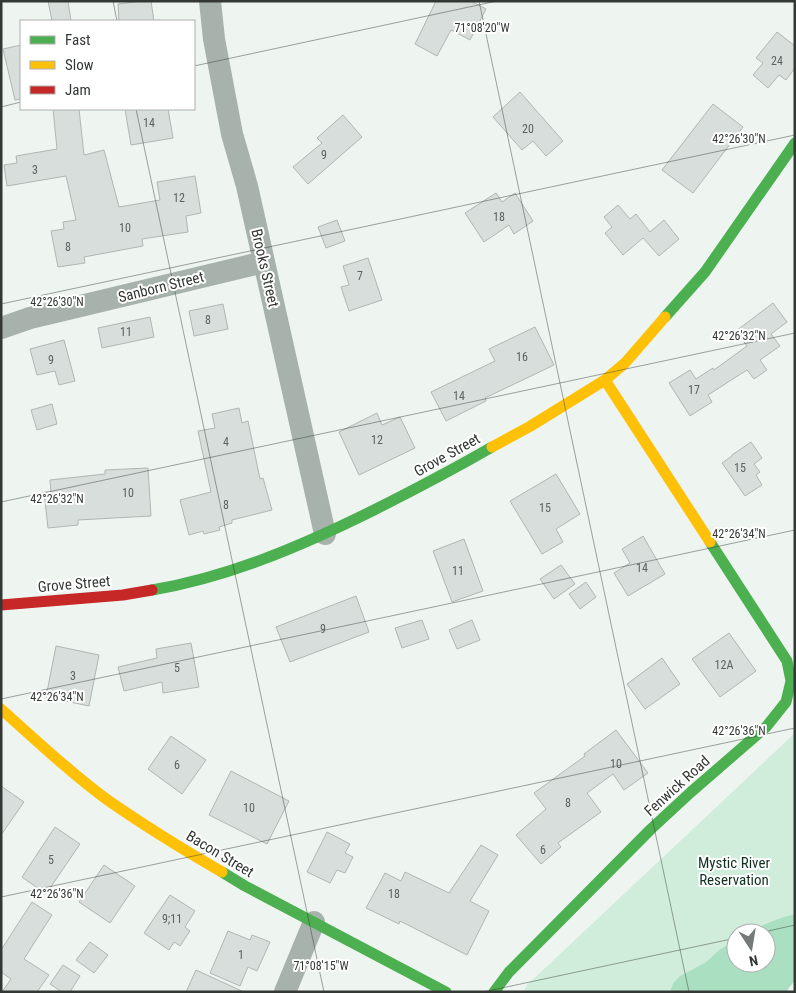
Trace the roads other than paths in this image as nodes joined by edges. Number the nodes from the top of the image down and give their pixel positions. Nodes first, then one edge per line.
1 (210, 1) edge
2 (795, 143) edge
3 (264, 262) junction
4 (1, 328) edge
5 (605, 380) junction
6 (325, 534) junction
7 (1, 605) edge
8 (1, 709) edge
9 (314, 922) junction
10 (285, 992) edge
11 (446, 992) edge
12 (494, 992) edge

1 - 3 street, Brooks Street
2 - 5 street, Grove Street
3 - 4 street, Sanborn Street
3 - 6 street, Brooks Street
5 - 6 street, Grove Street
5 - 12 street, Fenwick Road
6 - 7 street, Grove Street
8 - 9 street, Bacon Street
9 - 10 street
9 - 11 street, Bacon Street

